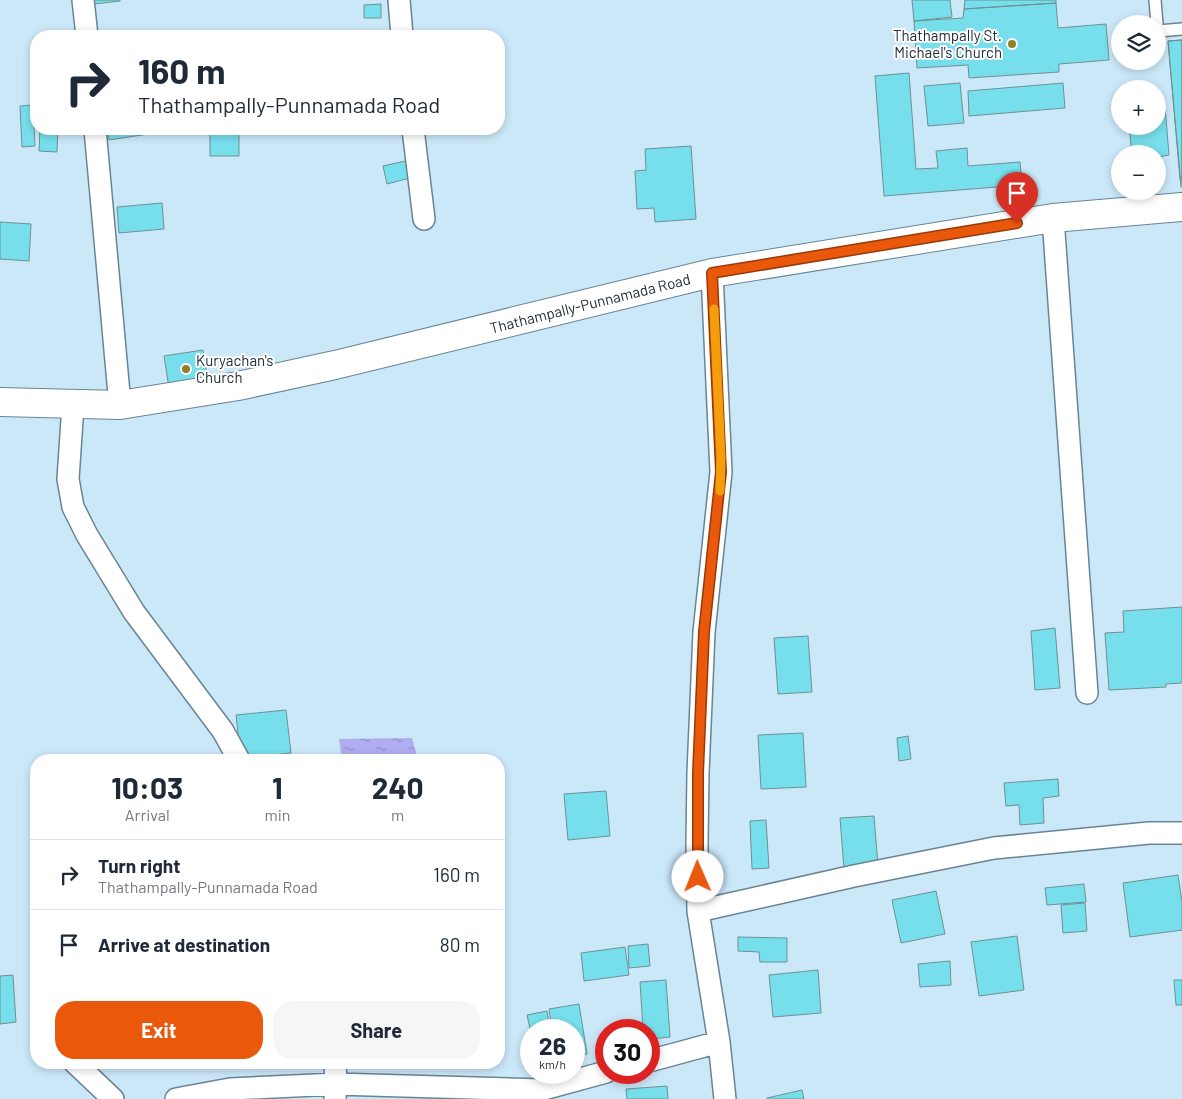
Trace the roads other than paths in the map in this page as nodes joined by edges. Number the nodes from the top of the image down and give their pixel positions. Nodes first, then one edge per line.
1 (83, 0) edge
2 (399, 0) edge
3 (1155, 0) edge
4 (1156, 15) edge
5 (1182, 29) edge
6 (86, 30) edge
7 (402, 30) edge
8 (1166, 30) edge
9 (96, 135) edge
10 (414, 135) edge
11 (1182, 207) edge
12 (1053, 218) junction
13 (424, 219) dead end
14 (712, 273) junction
15 (0, 402) edge
16 (72, 405) junction
17 (120, 405) junction
18 (1087, 693) dead end
19 (236, 754) edge
20 (1182, 833) edge
21 (698, 911) junction
22 (720, 1042) junction
23 (660, 1058) edge
24 (81, 1069) edge
25 (335, 1069) edge
26 (595, 1075) edge
27 (336, 1091) edge
28 (432, 1093) edge
29 (113, 1099) edge
30 (176, 1099) edge
31 (725, 1099) edge

1 - 6 street
2 - 7 street
3 - 4 lane
5 - 8 lane
9 - 17 street
10 - 13 street
11 - 12 main road, Thathampally-Punnamada Road
12 - 14 main road, Thathampally-Punnamada Road
12 - 18 street
14 - 17 main road, Thathampally-Punnamada Road
14 - 21 street
15 - 16 main road, Thathampally-Punnamada Road
16 - 17 main road, Thathampally-Punnamada Road
16 - 19 street
20 - 21 street
21 - 22 street
22 - 23 street
22 - 31 street
24 - 29 street
25 - 27 street
26 - 28 street
27 - 28 street
27 - 30 street

